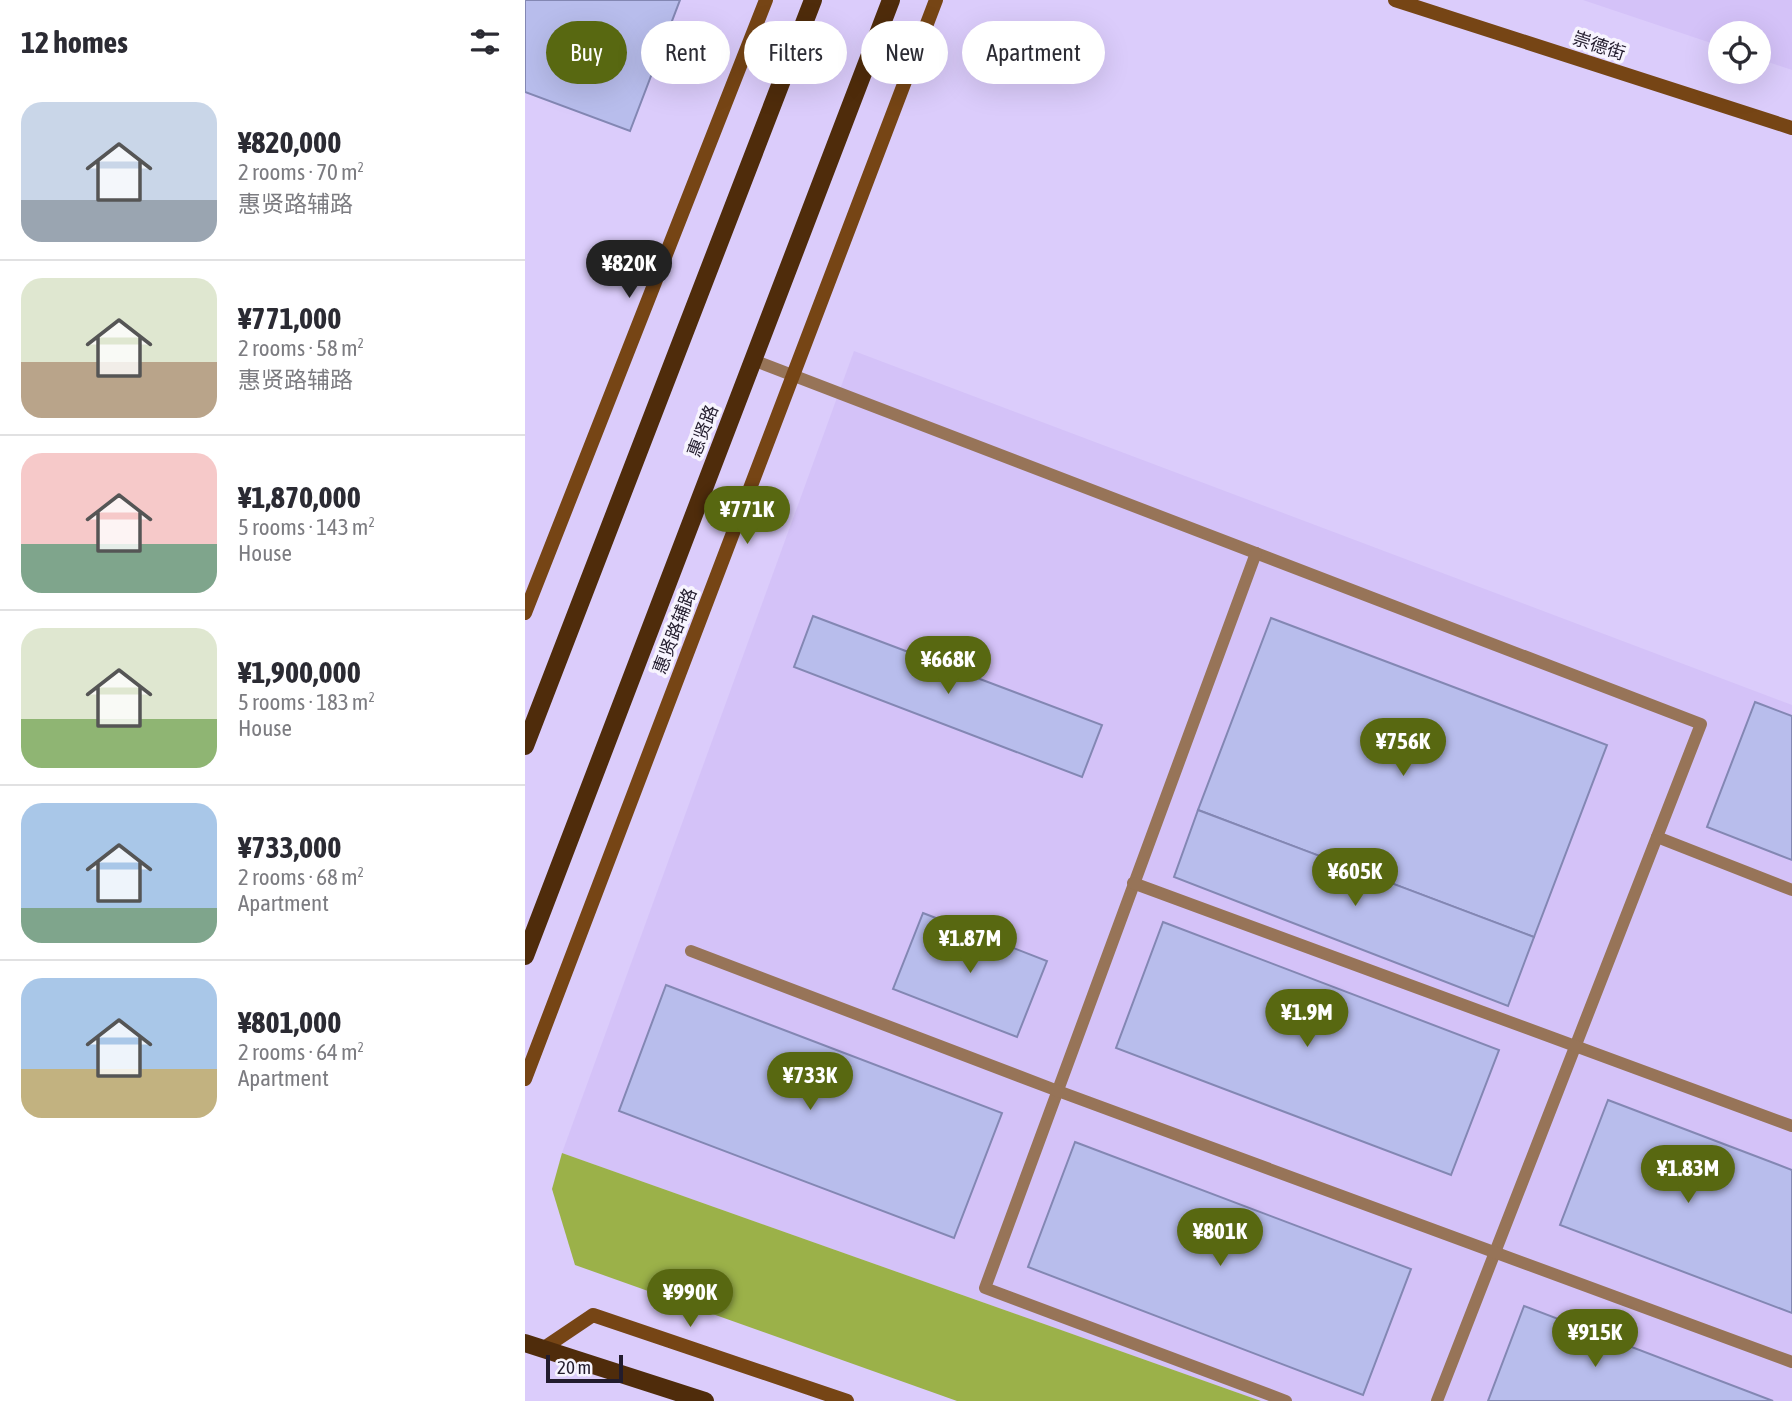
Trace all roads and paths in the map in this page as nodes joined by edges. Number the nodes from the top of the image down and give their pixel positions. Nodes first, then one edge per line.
1 (766, 0) edge
2 (813, 0) edge
3 (891, 0) edge
4 (936, 0) edge
5 (1395, 0) edge
6 (1792, 128) edge
7 (753, 360) junction
8 (793, 375) junction
9 (1256, 553) junction
10 (525, 613) edge
11 (525, 746) edge
12 (1657, 837) junction
13 (1133, 883) junction
14 (1792, 890) edge
15 (691, 951) dead end
16 (525, 956) edge
17 (1576, 1046) junction
18 (525, 1079) edge
19 (1058, 1091) junction
20 (1792, 1126) edge
21 (1495, 1251) junction
22 (525, 1343) edge
23 (544, 1348) junction
24 (1792, 1362) edge
25 (705, 1401) edge
26 (847, 1401) edge
27 (1286, 1401) edge
28 (1437, 1401) edge

1 - 10 street
2 - 11 main road
3 - 7 main road, 惠贤路
4 - 8 street, 惠贤路辅路
5 - 6 street, 崇德街
7 - 8 lane
7 - 16 main road, 惠贤路
8 - 9 lane
8 - 18 street, 惠贤路辅路
9 - 12 lane
9 - 13 lane
12 - 14 lane
12 - 17 lane
13 - 17 lane
13 - 19 lane
15 - 19 lane
17 - 20 lane
17 - 21 lane
19 - 21 lane
19 - 27 lane
21 - 24 lane
21 - 28 lane
22 - 23 main road
23 - 25 main road
23 - 26 street

